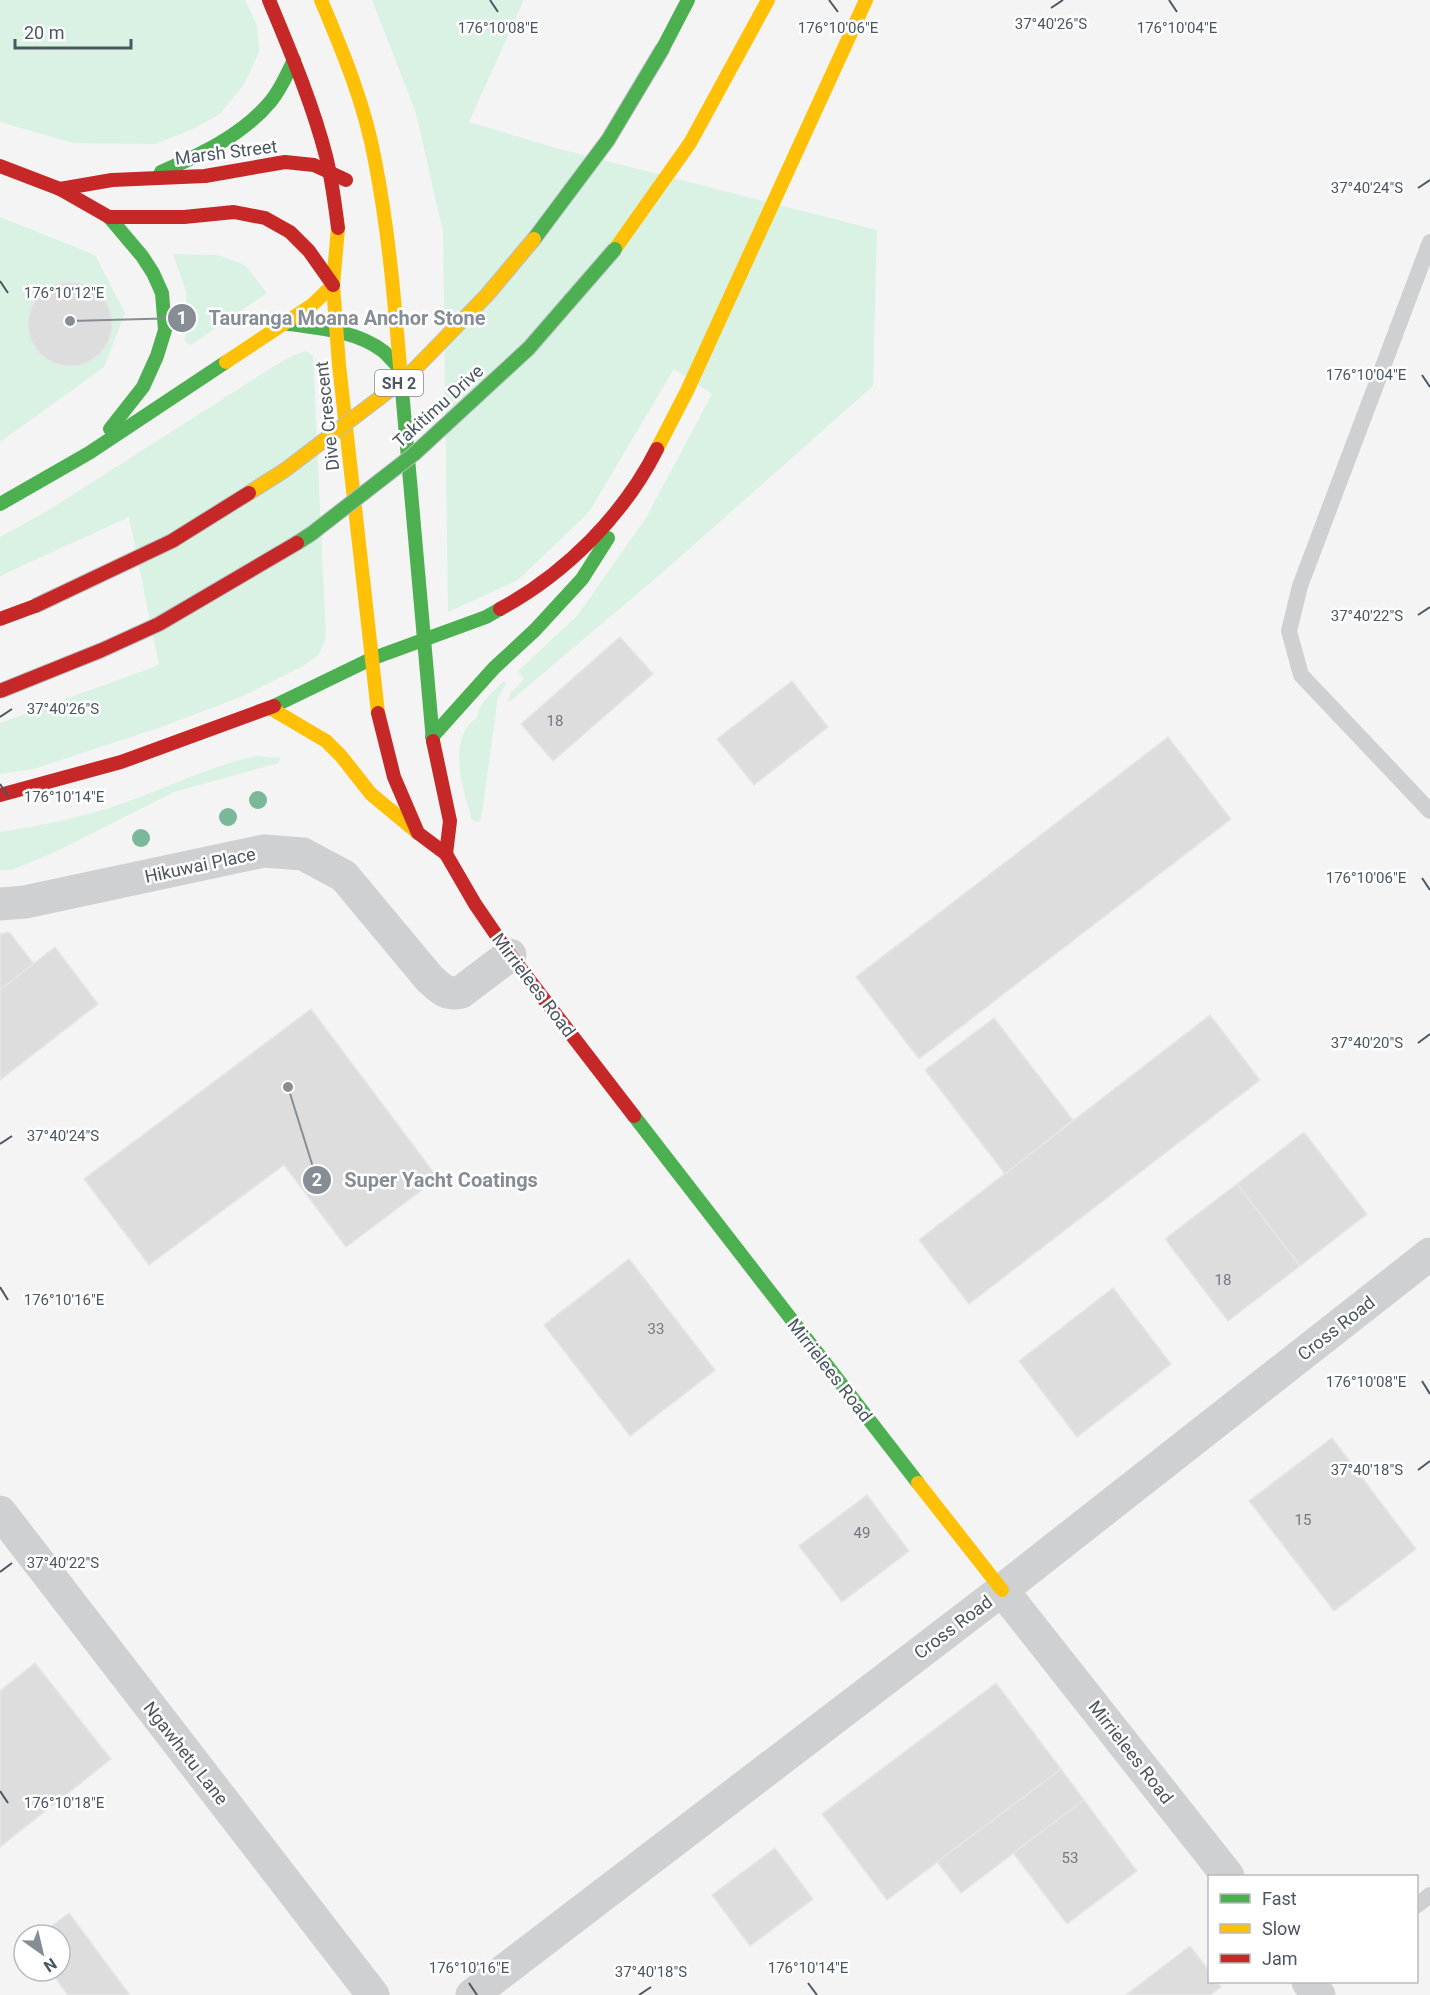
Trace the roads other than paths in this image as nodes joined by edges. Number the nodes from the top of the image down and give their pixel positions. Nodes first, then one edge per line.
1 (269, 0) edge
2 (321, 0) edge
3 (672, 0) edge
4 (688, 0) edge
5 (866, 0) edge
6 (767, 4) edge
7 (663, 48) junction
8 (294, 60) junction
9 (0, 166) edge
10 (330, 171) junction
11 (146, 178) junction
12 (60, 189) junction
13 (383, 209) junction
14 (110, 217) junction
15 (1430, 242) edge
16 (333, 285) junction
17 (284, 323) junction
18 (337, 332) junction
19 (400, 368) junction
20 (89, 453) junction
21 (626, 501) junction
22 (0, 504) edge
23 (0, 619) edge
24 (424, 640) junction
25 (371, 659) junction
26 (0, 691) edge
27 (270, 708) junction
28 (432, 737) junction
29 (0, 795) edge
30 (1430, 812) edge
31 (418, 833) junction
32 (446, 854) junction
33 (0, 904) edge
34 (510, 955) junction
35 (1430, 1254) edge
36 (0, 1512) edge
37 (1002, 1590) junction
38 (1227, 1875) edge
39 (1430, 1895) edge
40 (1418, 1904) edge
41 (373, 1995) edge
42 (472, 1995) edge

1 - 8 main road, Dive Crescent
2 - 13 main road
3 - 7 main road
4 - 7 main road, SH 2
5 - 21 main road
6 - 26 main road, Takitimu Drive, bridge
7 - 23 main road, SH 2, bridge
8 - 10 main road, Dive Crescent
8 - 11 main road
9 - 12 main road
10 - 11 main road, Marsh Street
10 - 13 main road, Marsh Street
10 - 16 main road, Dive Crescent
11 - 12 main road, Marsh Street
12 - 14 main road
13 - 19 main road
14 - 16 main road
14 - 20 main road
15 - 30 lane
16 - 17 main road
16 - 18 main road, Dive Crescent
17 - 18 main road
17 - 20 main road
18 - 19 main road
18 - 25 main road, Dive Crescent
19 - 24 main road
20 - 22 main road
21 - 24 main road
21 - 28 main road
24 - 25 main road
24 - 28 main road
25 - 27 main road
25 - 31 main road, Mirrielees Road
27 - 29 main road
27 - 31 main road
28 - 32 main road
31 - 32 main road, Mirrielees Road
32 - 34 main road, Mirrielees Road
33 - 34 street, Hikuwai Place
34 - 37 main road, Mirrielees Road
35 - 37 street, Cross Road
36 - 41 street, Ngawhetu Lane
37 - 38 street, Mirrielees Road
37 - 42 street, Cross Road
39 - 40 lane

